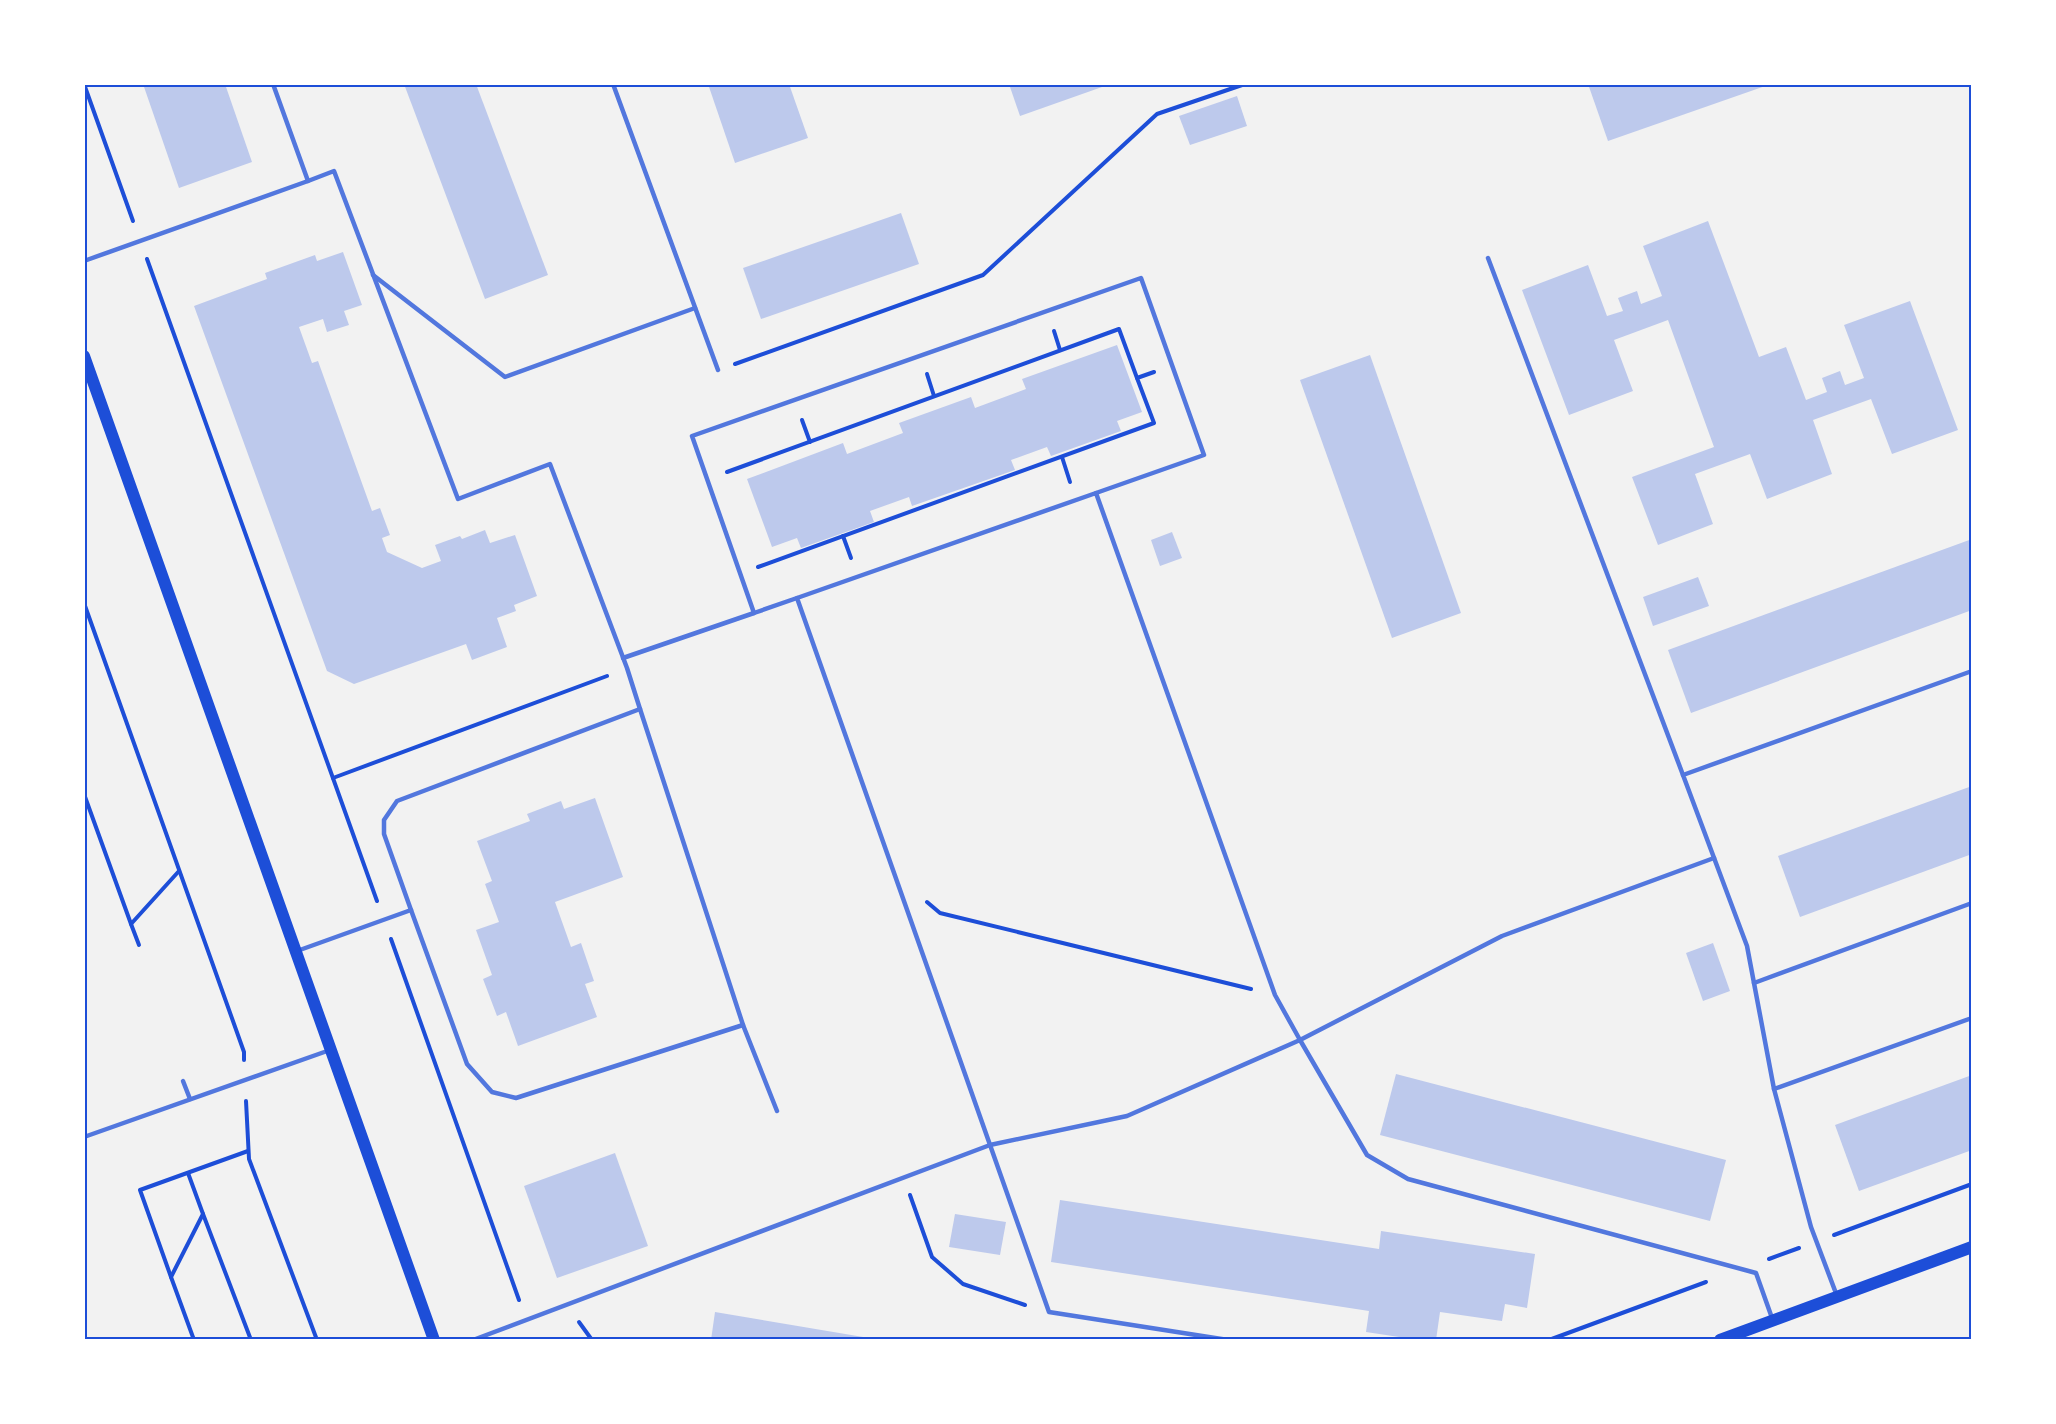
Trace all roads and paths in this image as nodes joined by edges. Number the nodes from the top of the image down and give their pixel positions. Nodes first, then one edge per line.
1 (84, 84) edge
2 (273, 84) edge
3 (613, 84) edge
4 (1245, 84) edge
5 (308, 181) junction
6 (140, 241) junction
7 (1488, 258) dead end
8 (84, 261) edge
9 (373, 275) junction
10 (695, 308) junction
11 (84, 356) edge
12 (1172, 366) junction
13 (718, 370) joint
14 (1137, 378) junction
15 (723, 473) dead end
16 (1096, 493) junction
17 (753, 557) dead end
18 (797, 598) junction
19 (84, 603) edge
20 (754, 613) junction
21 (623, 658) junction
22 (627, 668) junction
23 (1972, 670) edge
24 (640, 709) junction
25 (1683, 775) junction
26 (333, 778) junction
27 (84, 794) edge
28 (1714, 858) junction
29 (179, 871) junction
30 (894, 874) junction
31 (1972, 903) edge
32 (411, 910) junction
33 (384, 919) junction
34 (131, 924) junction
35 (139, 945) dead end
36 (296, 951) junction
37 (1754, 983) junction
38 (1275, 995) junction
39 (1972, 1018) edge
40 (743, 1025) junction
41 (1300, 1040) junction
42 (330, 1050) junction
43 (183, 1080) dead end
44 (245, 1080) junction
45 (1774, 1089) junction
46 (190, 1099) junction
47 (777, 1111) dead end
48 (84, 1137) edge
49 (990, 1144) junction
50 (248, 1151) junction
51 (188, 1173) junction
52 (904, 1177) junction
53 (203, 1214) junction
54 (1972, 1247) edge
55 (171, 1277) junction
56 (1838, 1297) junction
57 (1049, 1312) junction
58 (527, 1320) junction
59 (1773, 1321) junction
60 (194, 1340) edge
61 (251, 1340) edge
62 (317, 1340) edge
63 (434, 1340) edge
64 (473, 1340) edge
65 (1228, 1340) edge
66 (1720, 1340) edge

1 - 6 path
2 - 5 lane
3 - 10 lane
4 - 13 path
5 - 6 lane
5 - 9 lane
6 - 8 lane
6 - 26 path
7 - 25 lane
9 - 10 lane
9 - 21 lane
10 - 13 lane
11 - 36 main road
12 - 14 path
12 - 16 lane
12 - 20 lane
14 - 15 path
14 - 17 path
16 - 18 lane
16 - 38 lane
18 - 20 lane
18 - 30 lane
19 - 29 path
20 - 21 lane
21 - 22 lane
22 - 24 lane
22 - 26 path
23 - 25 lane
24 - 32 lane
24 - 40 lane
25 - 28 lane
26 - 33 path
27 - 34 path
28 - 37 lane
28 - 41 lane
29 - 34 path
29 - 44 path
30 - 38 path
30 - 49 lane
31 - 37 lane
32 - 33 lane
32 - 40 lane
33 - 36 lane
33 - 58 path
34 - 35 path
36 - 42 main road
37 - 45 lane
38 - 41 lane
39 - 45 lane
40 - 47 lane
41 - 49 lane
41 - 59 lane
42 - 44 lane
42 - 63 main road
43 - 46 lane
44 - 46 lane
44 - 50 path
45 - 56 lane
46 - 48 lane
49 - 52 lane
49 - 57 lane
50 - 51 path
50 - 62 path
51 - 53 path
51 - 55 path
52 - 57 path
52 - 58 lane
53 - 55 path
53 - 61 path
54 - 56 main road
55 - 60 path
56 - 59 main road
57 - 65 lane
58 - 64 lane
59 - 66 main road

